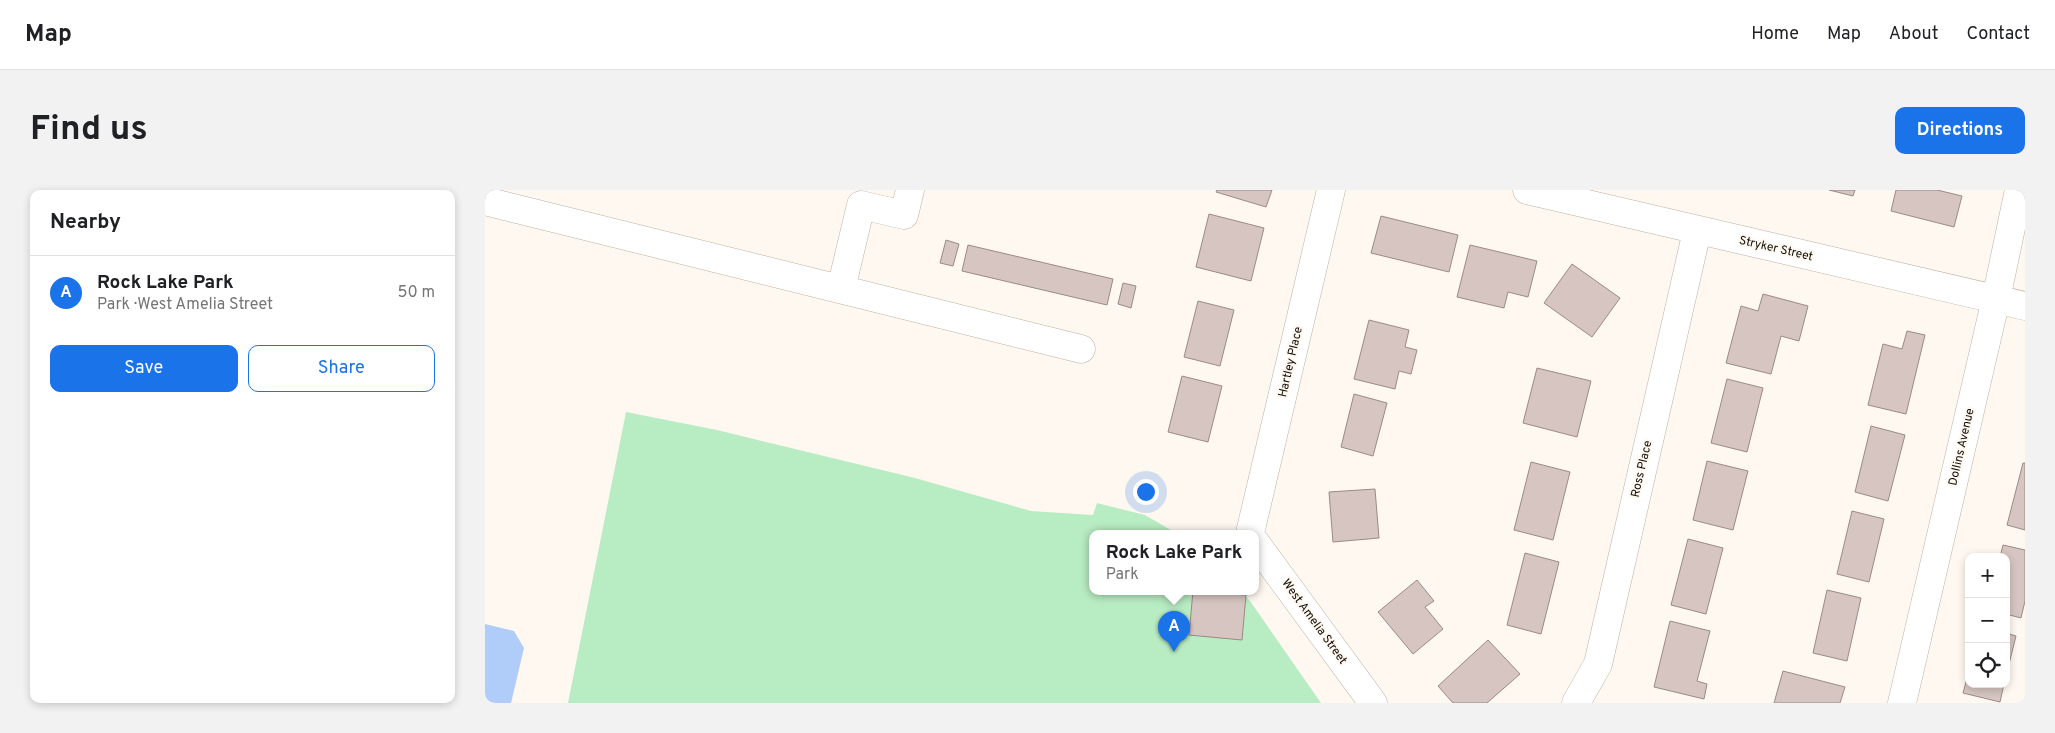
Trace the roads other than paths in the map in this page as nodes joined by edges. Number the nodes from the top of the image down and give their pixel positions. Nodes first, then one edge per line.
1 (910, 190) edge
2 (1331, 190) edge
3 (1527, 190) edge
4 (2019, 190) edge
5 (485, 201) edge
6 (1697, 231) junction
7 (841, 289) junction
8 (1996, 299) junction
9 (2025, 306) edge
10 (1081, 349) dead end
11 (1251, 530) edge
12 (1259, 547) edge
13 (1373, 703) edge
14 (1576, 703) edge
15 (1902, 703) edge

1 - 7 street
2 - 11 street, Hartley Place
3 - 6 street, Stryker Street
4 - 8 street, Dollins Avenue
5 - 7 street
6 - 8 street, Stryker Street
6 - 14 street, Ross Place
7 - 10 street
8 - 9 street, Stryker Street
8 - 15 street, Dollins Avenue
12 - 13 street, West Amelia Street

